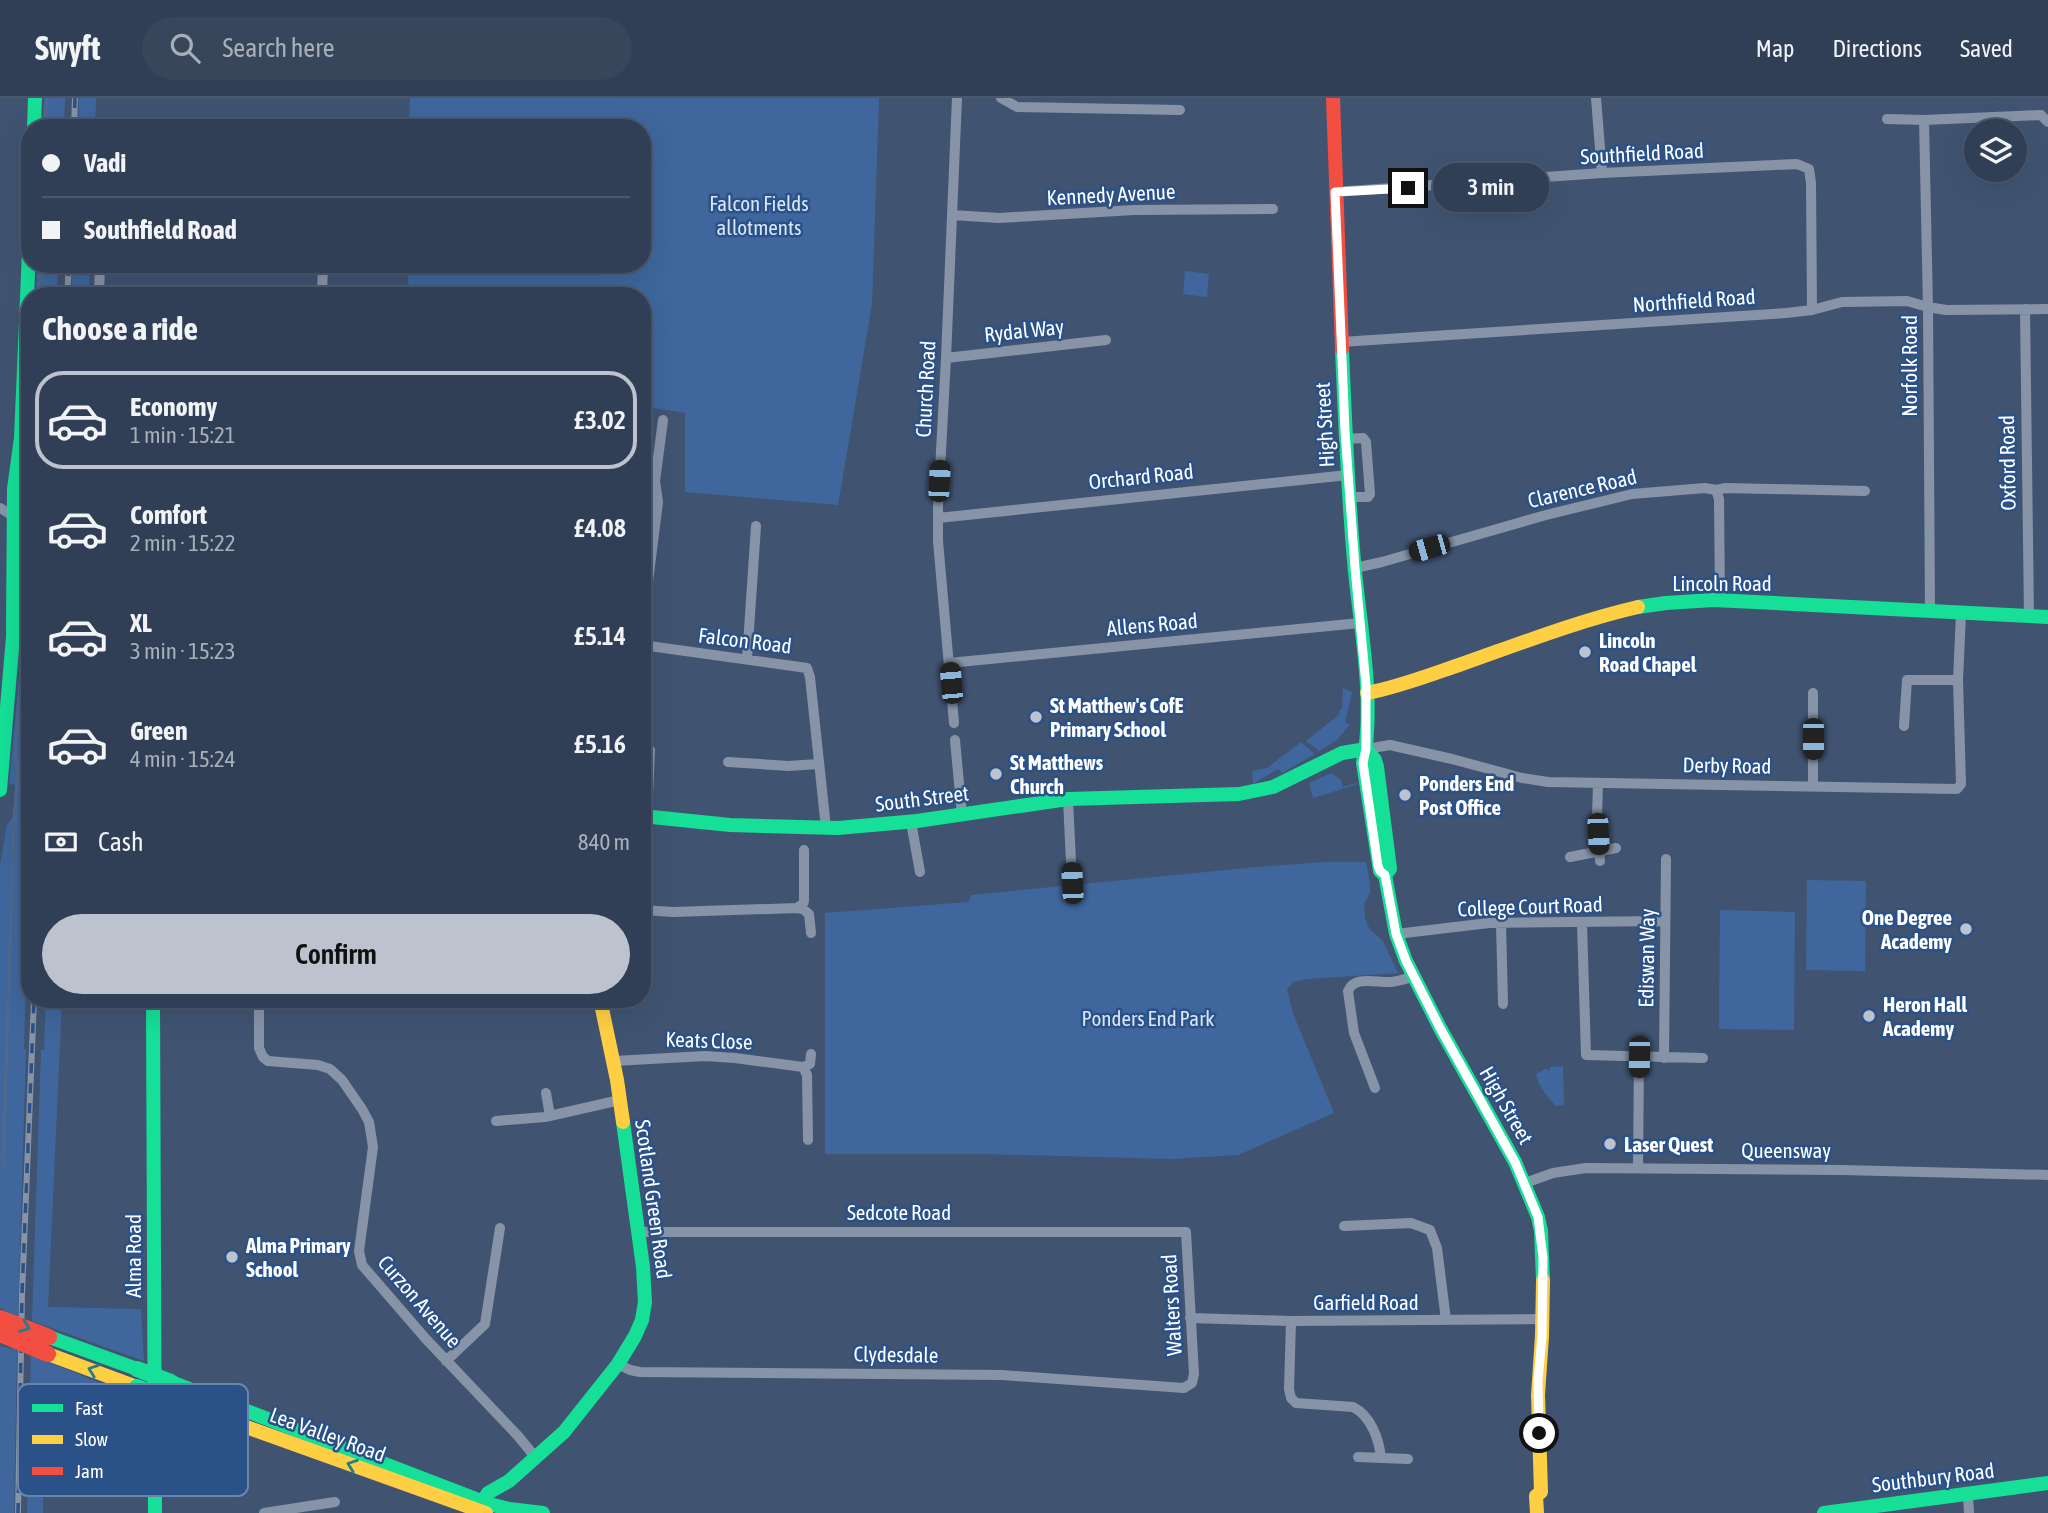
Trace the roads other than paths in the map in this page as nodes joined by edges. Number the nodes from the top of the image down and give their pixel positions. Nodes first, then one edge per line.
1 (35, 98) edge
2 (957, 98) edge
3 (1001, 98) edge
4 (1334, 98) edge
5 (1596, 98) edge
6 (1180, 110) dead end
7 (34, 119) edge
8 (1887, 119) dead end
9 (1924, 120) junction
10 (2048, 122) edge
11 (1602, 173) junction
12 (1335, 192) junction
13 (1273, 209) dead end
14 (952, 215) junction
15 (1928, 307) junction
16 (2025, 309) junction
17 (2048, 309) edge
18 (1812, 310) junction
19 (1106, 340) dead end
20 (1341, 342) junction
21 (946, 358) junction
22 (663, 420) dead end
23 (21, 438) edge
24 (1345, 439) junction
25 (1348, 475) junction
26 (651, 480) edge
27 (655, 481) junction
28 (1716, 490) junction
29 (1865, 491) dead end
30 (1350, 497) junction
31 (7, 512) edge
32 (938, 518) junction
33 (756, 526) dead end
34 (21, 550) edge
35 (651, 558) edge
36 (1355, 568) junction
37 (1720, 601) junction
38 (1930, 612) junction
39 (1961, 613) junction
40 (2029, 616) junction
41 (2048, 617) edge
42 (1360, 623) junction
43 (13, 633) junction
44 (651, 647) edge
45 (747, 659) junction
46 (949, 663) junction
47 (1958, 680) junction
48 (1813, 692) dead end
49 (1367, 693) junction
50 (954, 723) dead end
51 (1905, 726) dead end
52 (956, 740) dead end
53 (1366, 749) junction
54 (735, 760) dead end
55 (818, 764) junction
56 (1598, 783) junction
57 (1813, 785) junction
58 (0, 790) edge
59 (1068, 799) junction
60 (962, 815) junction
61 (651, 818) edge
62 (911, 822) junction
63 (826, 828) junction
64 (1616, 848) dead end
65 (804, 850) dead end
66 (1600, 855) junction
67 (1570, 857) dead end
68 (1666, 859) dead end
69 (920, 872) dead end
70 (1072, 883) dead end
71 (797, 908) junction
72 (651, 911) edge
73 (1665, 921) junction
74 (1502, 923) junction
75 (1582, 923) junction
76 (811, 933) dead end
77 (1396, 934) junction
78 (1414, 976) junction
79 (1503, 1004) dead end
80 (153, 1008) edge
81 (259, 1008) edge
82 (602, 1008) edge
83 (811, 1054) dead end
84 (1639, 1057) junction
85 (1664, 1058) junction
86 (1703, 1058) dead end
87 (614, 1061) junction
88 (803, 1067) junction
89 (1376, 1087) dead end
90 (546, 1093) dead end
91 (620, 1100) junction
92 (550, 1116) junction
93 (496, 1121) dead end
94 (808, 1140) dead end
95 (1638, 1168) junction
96 (2048, 1175) edge
97 (1525, 1183) junction
98 (1344, 1226) dead end
99 (500, 1228) dead end
100 (638, 1232) junction
101 (1160, 1232) joint
102 (0, 1318) edge
103 (1190, 1318) junction
104 (1543, 1319) junction
105 (1446, 1320) junction
106 (1292, 1321) junction
107 (0, 1334) edge
108 (446, 1361) junction
109 (618, 1364) junction
110 (129, 1384) edge
111 (154, 1384) edge
112 (176, 1384) edge
113 (1174, 1387) joint
114 (248, 1412) edge
115 (248, 1426) edge
116 (1358, 1457) dead end
117 (536, 1458) junction
118 (1381, 1458) junction
119 (1408, 1459) dead end
120 (509, 1481) junction
121 (2048, 1483) edge
122 (1541, 1492) junction
123 (1968, 1494) junction
124 (335, 1502) dead end
125 (493, 1509) edge
126 (1867, 1510) edge
127 (264, 1513) edge
128 (543, 1513) edge
129 (1537, 1513) edge
130 (1549, 1513) edge
131 (1824, 1513) edge
132 (1969, 1513) edge

1 - 7 main road
2 - 14 street, Church Road
3 - 6 street
4 - 12 main road, High Street
5 - 11 street
8 - 9 street
9 - 10 street
9 - 15 street, Norfolk Road
11 - 12 street, Southfield Road
11 - 18 street, Southfield Road
12 - 20 main road, High Street
13 - 14 street, Kennedy Avenue
14 - 21 street, Church Road
15 - 16 street, Northfield Road
15 - 18 street, Northfield Road
15 - 38 street, Norfolk Road
16 - 17 street, Northfield Road
16 - 40 street, Oxford Road
18 - 20 street, Northfield Road
19 - 21 street, Rydal Way
20 - 24 main road, High Street
21 - 32 street, Church Road
22 - 27 street
23 - 31 main road
24 - 25 main road, High Street
24 - 30 street
25 - 30 main road, High Street
25 - 32 street, Orchard Road
26 - 27 street
27 - 35 street
28 - 29 street, Clarence Road
28 - 36 street, Clarence Road
28 - 37 street
30 - 36 main road, High Street
31 - 43 main road
32 - 46 street, Church Road
33 - 45 street
34 - 43 main road
36 - 42 main road, High Street
37 - 38 main road, Lincoln Road
37 - 49 main road, Lincoln Road
38 - 39 main road, Lincoln Road
39 - 40 main road, Lincoln Road
39 - 47 street, Derby Road
40 - 41 main road, Lincoln Road
42 - 46 street, Allens Road
42 - 49 main road, High Street
43 - 58 main road
44 - 45 street, Falcon Road
45 - 55 street, Falcon Road
46 - 50 street, Church Road
47 - 51 street
47 - 57 street, Derby Road
48 - 57 street
49 - 53 main road, High Street
52 - 60 street
53 - 56 street, Derby Road
53 - 59 main road, South Street
53 - 77 main road, High Street
54 - 55 street
55 - 63 street, Falcon Road
56 - 57 street, Derby Road
56 - 66 street
59 - 60 main road, South Street
59 - 70 street
60 - 62 main road, South Street
61 - 63 main road, South Street
62 - 63 main road, South Street
62 - 69 street
64 - 66 street
65 - 71 street
66 - 67 street
68 - 73 street, Ediswan Way
71 - 72 street
71 - 76 street
73 - 75 street, College Court Road
73 - 85 street, Ediswan Way
74 - 75 street, College Court Road
74 - 77 street, College Court Road
74 - 79 street
75 - 84 street
77 - 78 main road, High Street
78 - 89 street
78 - 97 main road, High Street
80 - 111 main road, Alma Road
81 - 108 street, Curzon Avenue
82 - 87 main road, Scotland Green Road
83 - 88 street
84 - 85 street
84 - 95 street
85 - 86 street
87 - 88 street, Keats Close
87 - 91 main road, Scotland Green Road
88 - 94 street
90 - 92 street
91 - 92 street
91 - 100 main road, Scotland Green Road
92 - 93 street
95 - 96 street, Queensway
95 - 97 street, Queensway
97 - 104 main road, High Street
98 - 105 street
99 - 108 street
100 - 101 street, Sedcote Road
100 - 109 main road, Scotland Green Road
101 - 103 street, Walters Road
102 -> 112 main road, Lea Valley Road, bridge
103 - 106 street, Garfield Road
103 - 113 street, Walters Road
104 - 105 street, Garfield Road
104 - 122 main road, High Street
105 - 106 street, Garfield Road
106 - 118 street
110 -> 107 main road, Lea Valley Road, bridge
108 - 117 street, Curzon Avenue
109 - 113 street, Clydesdale
109 - 117 main road, Scotland Green Road
114 -> 125 main road, Lea Valley Road, bridge
125 -> 115 main road, Lea Valley Road, bridge
116 - 118 street
117 - 120 main road, Scotland Green Road
118 - 119 street
120 - 125 main road
120 - 125 main road, Scotland Green Road
121 - 123 main road, Southbury Road
122 - 129 main road, High Street
122 - 130 main road, High Street
123 - 126 main road, Southbury Road
123 - 132 street
124 - 127 street
125 - 128 main road, Lea Valley Road
126 - 131 main road, Southbury Road

